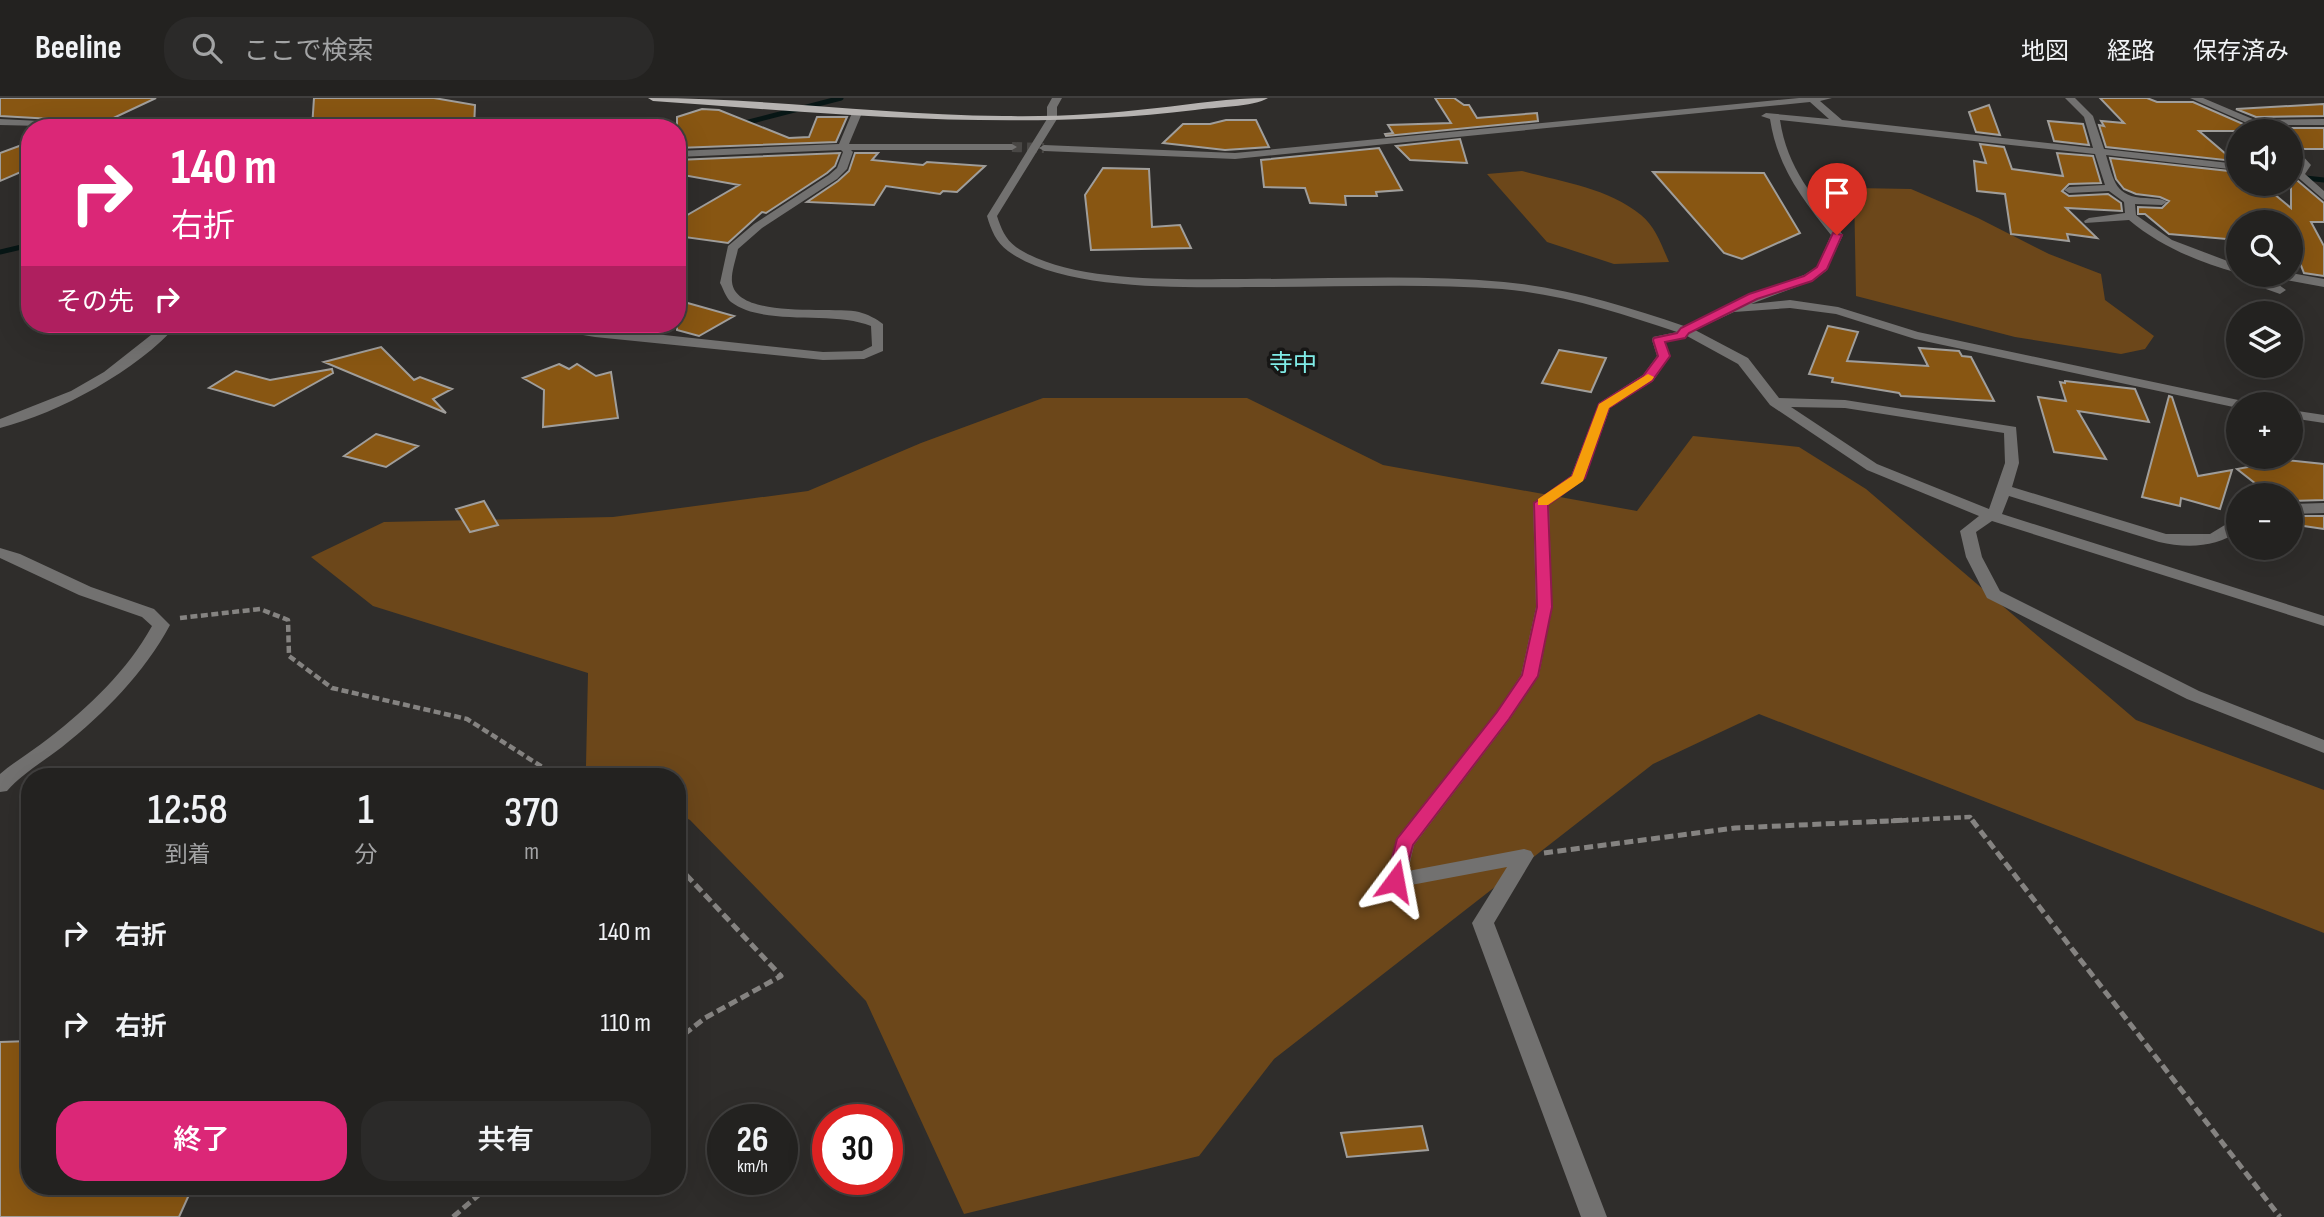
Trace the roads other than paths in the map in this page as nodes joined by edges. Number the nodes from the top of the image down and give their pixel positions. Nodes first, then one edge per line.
1 (653, 98) edge
2 (1263, 98) edge
3 (1827, 98) edge
4 (2070, 98) edge
5 (2196, 98) edge
6 (1812, 99) edge
7 (1733, 106) junction
8 (1054, 108) edge
9 (857, 113) junction
10 (1775, 118) junction
11 (2245, 119) edge
12 (0, 122) edge
13 (2303, 122) edge
14 (2324, 122) edge
15 (21, 123) edge
16 (1839, 123) junction
17 (843, 146) junction
18 (1012, 147) tunnel mouth
19 (1044, 148) tunnel mouth
20 (2098, 152) junction
21 (686, 154) edge
22 (2226, 166) edge
23 (2303, 181) edge
24 (2112, 188) junction
25 (2069, 190) dead end
26 (2324, 198) edge
27 (2129, 201) junction
28 (2162, 202) dead end
29 (2131, 216) junction
30 (2089, 221) dead end
31 (2226, 265) edge
32 (2303, 280) edge
33 (2324, 284) edge
34 (2272, 287) edge
35 (2280, 290) dead end
36 (1732, 309) junction
37 (1685, 330) junction
38 (161, 333) edge
39 (594, 333) edge
40 (2226, 401) edge
41 (1775, 402) junction
42 (2303, 416) edge
43 (2324, 419) edge
44 (0, 424) edge
45 (2003, 489) junction
46 (2324, 508) edge
47 (2303, 509) edge
48 (1990, 515) junction
49 (2226, 534) edge
50 (0, 553) edge
51 (2324, 621) edge
52 (2324, 747) edge
53 (23, 768) edge
54 (21, 769) edge
55 (0, 786) edge
56 (1594, 1217) edge

1 - 9 main road
2 - 8 main road
3 - 6 street
4 - 20 street
5 - 11 street
6 - 7 street
6 - 16 street
7 - 10 street
7 - 19 street
8 - 9 main road
8 - 37 street
9 - 17 street
10 - 16 street
10 - 36 street
12 - 15 street
13 - 14 street
16 - 20 street
17 - 18 street
17 - 21 street
17 - 39 street
20 - 22 street
20 - 24 street
23 - 26 street
24 - 25 street
24 - 27 street
27 - 28 street
27 - 29 street
29 - 30 street
29 - 31 street
32 - 33 street
34 - 35 street
36 - 37 street
36 - 40 street
37 - 41 street
37 - 56 street
38 - 44 street
41 - 45 street
41 - 48 street
42 - 43 street
45 - 48 street
45 - 49 street
46 - 47 street
48 - 51 street
48 - 52 street
50 - 53 street
54 - 55 street

